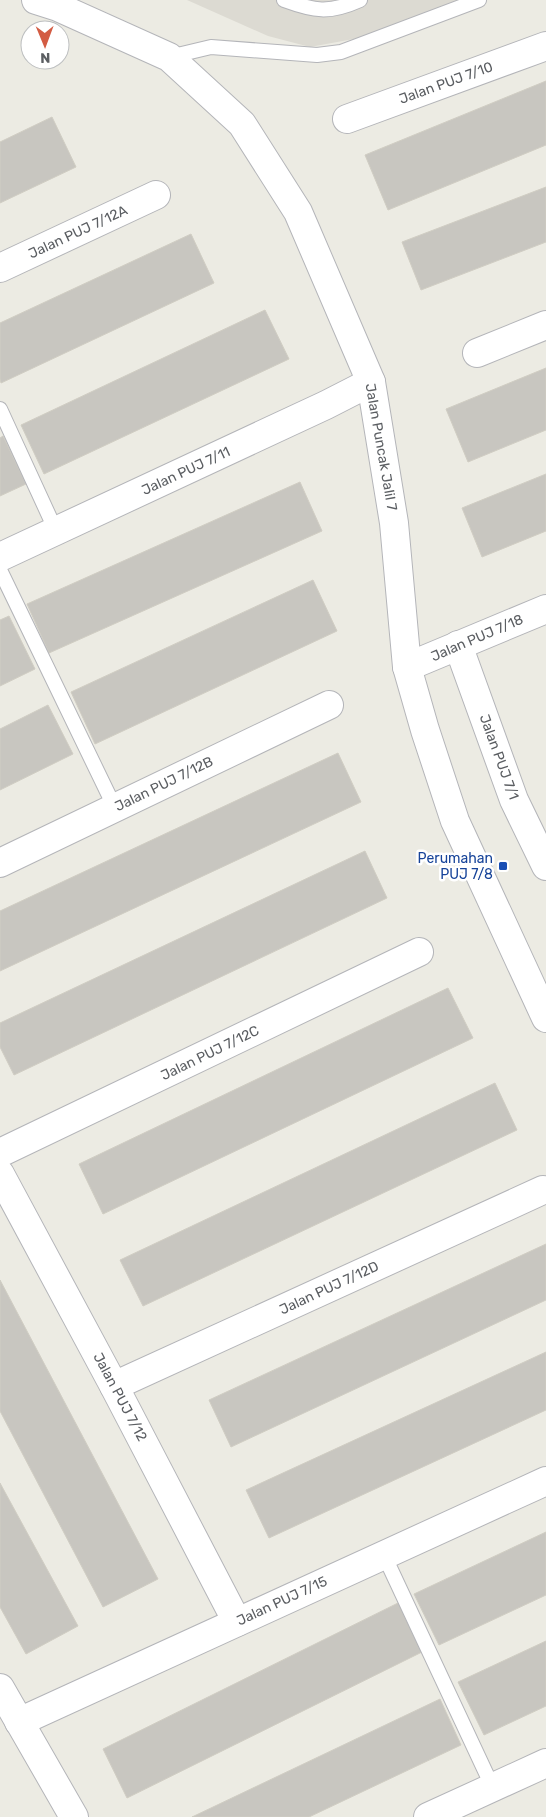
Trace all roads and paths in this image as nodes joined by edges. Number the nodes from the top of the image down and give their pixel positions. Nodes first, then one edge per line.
1 (36, 0) edge
2 (284, 0) edge
3 (360, 0) edge
4 (479, 0) edge
5 (546, 46) edge
6 (169, 57) junction
7 (347, 119) dead end
8 (156, 195) dead end
9 (0, 268) edge
10 (546, 325) edge
11 (477, 353) dead end
12 (371, 382) junction
13 (0, 409) edge
14 (56, 531) junction
15 (0, 557) edge
16 (0, 570) edge
17 (546, 609) edge
18 (458, 645) junction
19 (407, 667) junction
20 (329, 705) dead end
21 (115, 808) junction
22 (0, 863) edge
23 (546, 866) edge
24 (419, 952) dead end
25 (546, 1018) edge
26 (0, 1153) edge
27 (3, 1187) edge
28 (543, 1190) dead end
29 (114, 1386) junction
30 (546, 1481) edge
31 (384, 1555) junction
32 (237, 1622) junction
33 (0, 1688) edge
34 (19, 1722) junction
35 (546, 1763) edge
36 (493, 1788) junction
37 (74, 1817) edge
38 (428, 1817) edge

1 - 6 street, Jalan Puncak Jalil 7
2 - 3 lane
4 - 6 lane
5 - 7 street, Jalan PUJ 7/10
6 - 12 street, Jalan Puncak Jalil 7
8 - 9 street, Jalan PUJ 7/12A
10 - 11 street
12 - 14 street, Jalan PUJ 7/11
12 - 19 street, Jalan Puncak Jalil 7
13 - 14 lane
14 - 15 street, Jalan PUJ 7/11
16 - 21 lane
17 - 18 street, Jalan PUJ 7/18
18 - 19 street, Jalan PUJ 7/18
18 - 23 street, Jalan PUJ 7/1
19 - 25 street, Jalan Puncak Jalil 7
20 - 21 street, Jalan PUJ 7/12B
21 - 22 street, Jalan PUJ 7/12B
24 - 26 street, Jalan PUJ 7/12C
27 - 29 street, Jalan PUJ 7/12
28 - 29 street, Jalan PUJ 7/12D
29 - 32 street, Jalan PUJ 7/12
30 - 31 street, Jalan PUJ 7/15
31 - 32 street, Jalan PUJ 7/15
31 - 36 lane
32 - 34 street, Jalan PUJ 7/15
33 - 34 street
34 - 37 street
35 - 36 street
36 - 38 street

